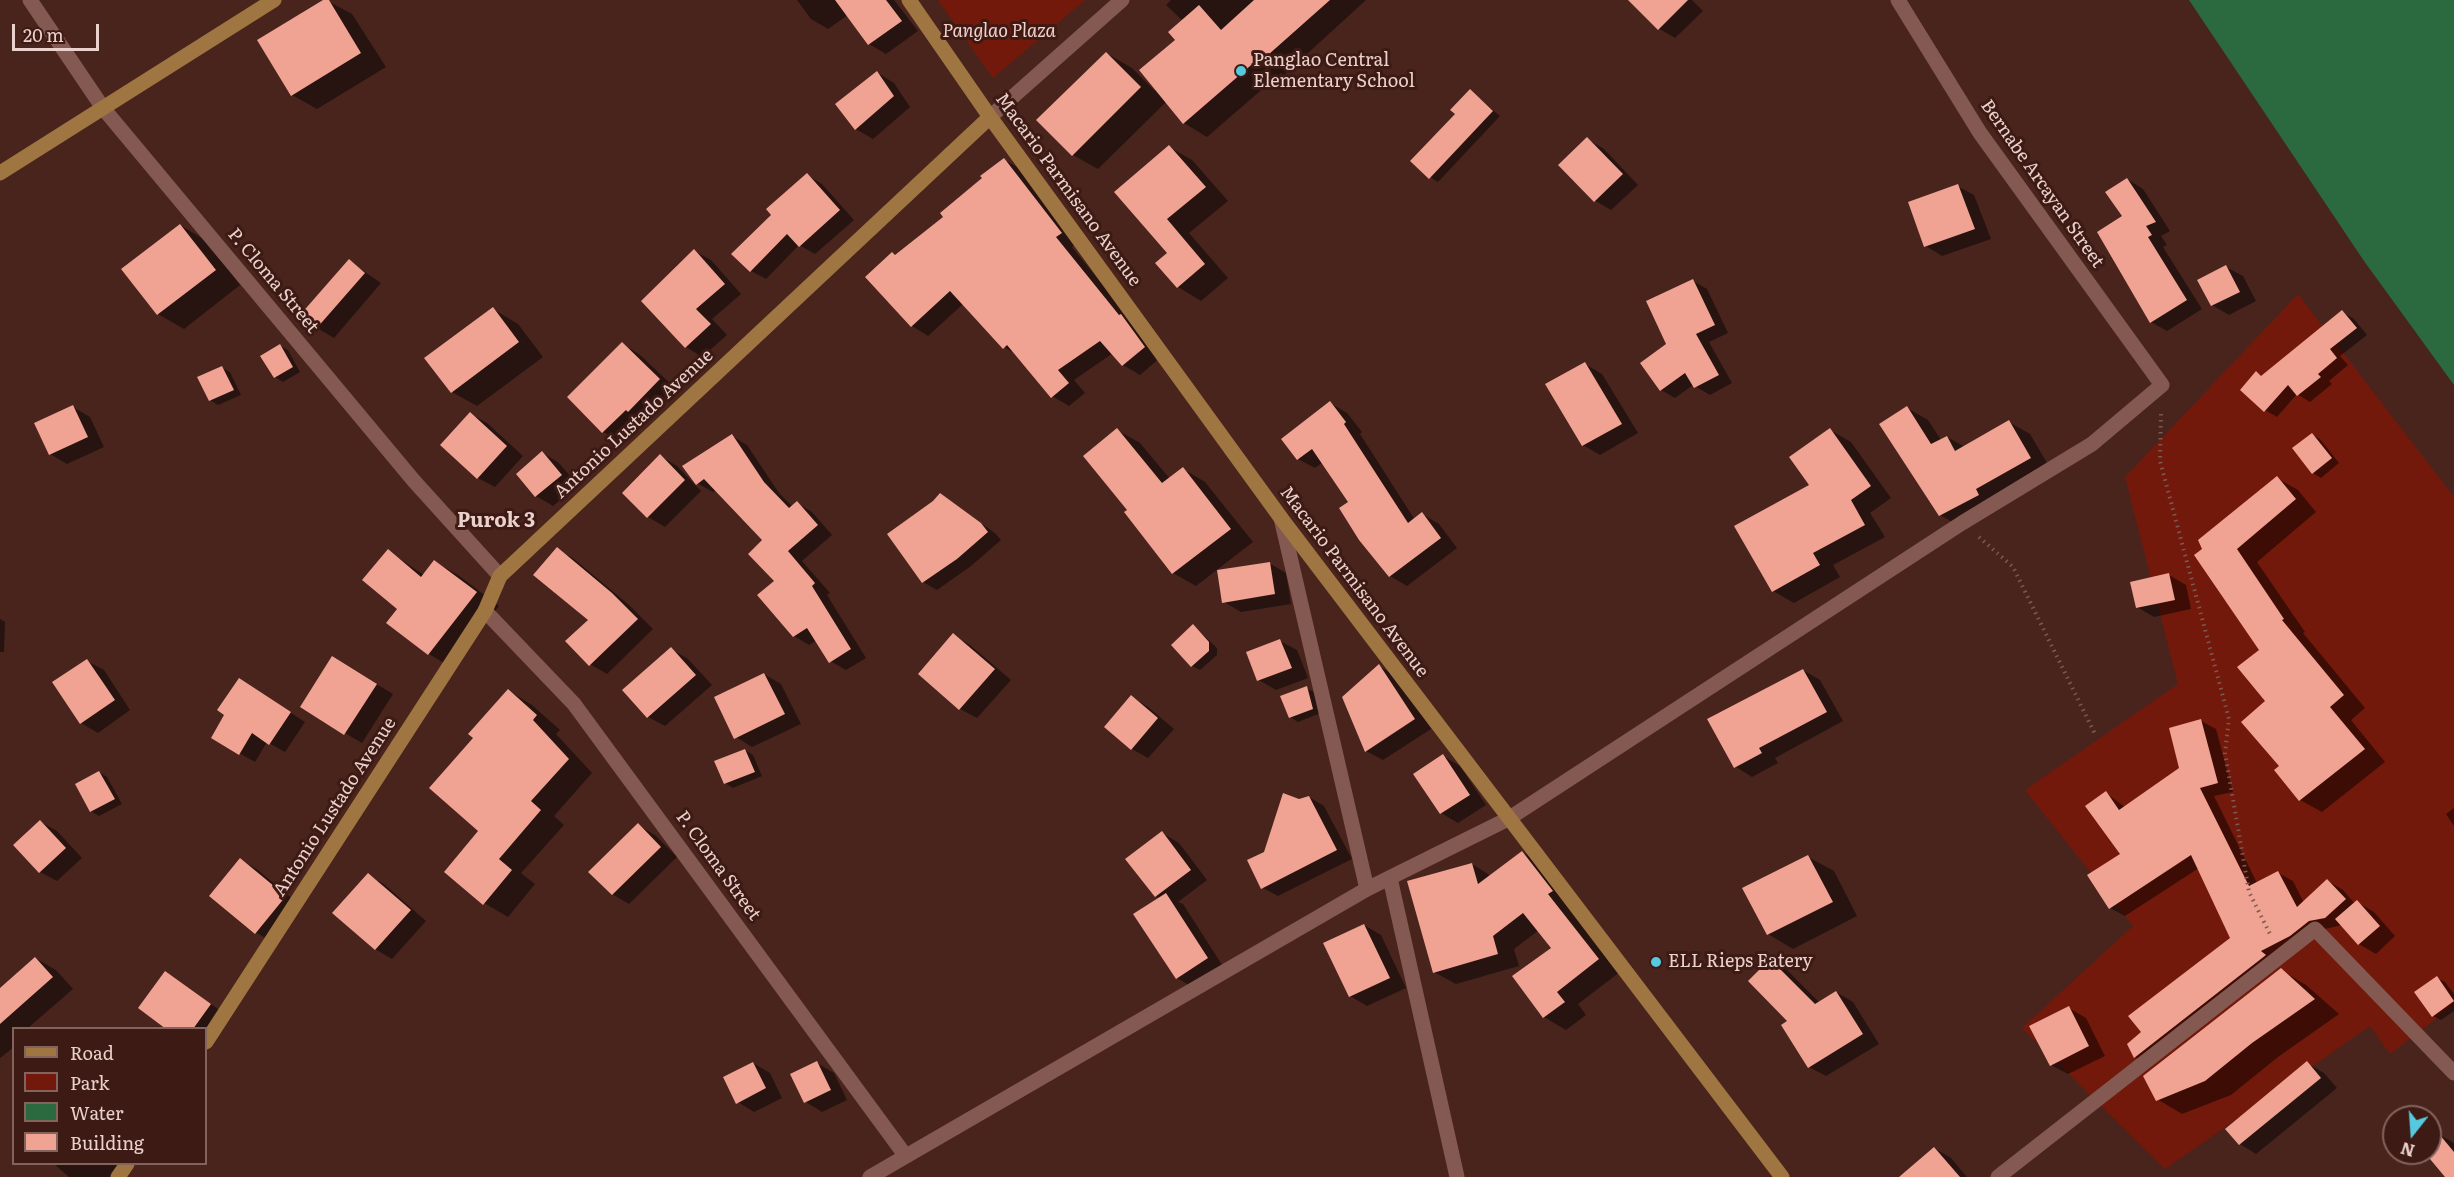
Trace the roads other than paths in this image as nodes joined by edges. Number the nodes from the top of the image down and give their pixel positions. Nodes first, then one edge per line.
1 (30, 0) edge
2 (274, 0) edge
3 (909, 0) edge
4 (1122, 0) edge
5 (1898, 0) edge
6 (103, 108) junction
7 (990, 117) junction
8 (0, 173) edge
9 (1281, 518) junction
10 (500, 576) junction
11 (485, 611) junction
12 (1508, 819) junction
13 (1390, 878) junction
14 (1367, 889) junction
15 (207, 1040) edge
16 (2454, 1073) edge
17 (905, 1155) junction
18 (870, 1177) edge
19 (1457, 1177) edge
20 (1782, 1177) edge
21 (1998, 1177) edge

1 - 6 street, P. Cloma Street
2 - 6 street
3 - 7 street, Macario Parmisano Avenue
4 - 7 street, Antonio Lustado Avenue
5 - 12 street, Bernabe Arcayan Street
6 - 8 street
6 - 10 street, P. Cloma Street
7 - 9 street, Macario Parmisano Avenue
7 - 10 street, Antonio Lustado Avenue
9 - 12 street, Macario Parmisano Avenue
9 - 14 street
10 - 11 street, Antonio Lustado Avenue
11 - 15 street, Antonio Lustado Avenue
11 - 17 street, P. Cloma Street
12 - 13 street
12 - 20 street, Macario Parmisano Avenue
13 - 14 street
13 - 19 street
14 - 17 street
16 - 21 street
17 - 18 street

